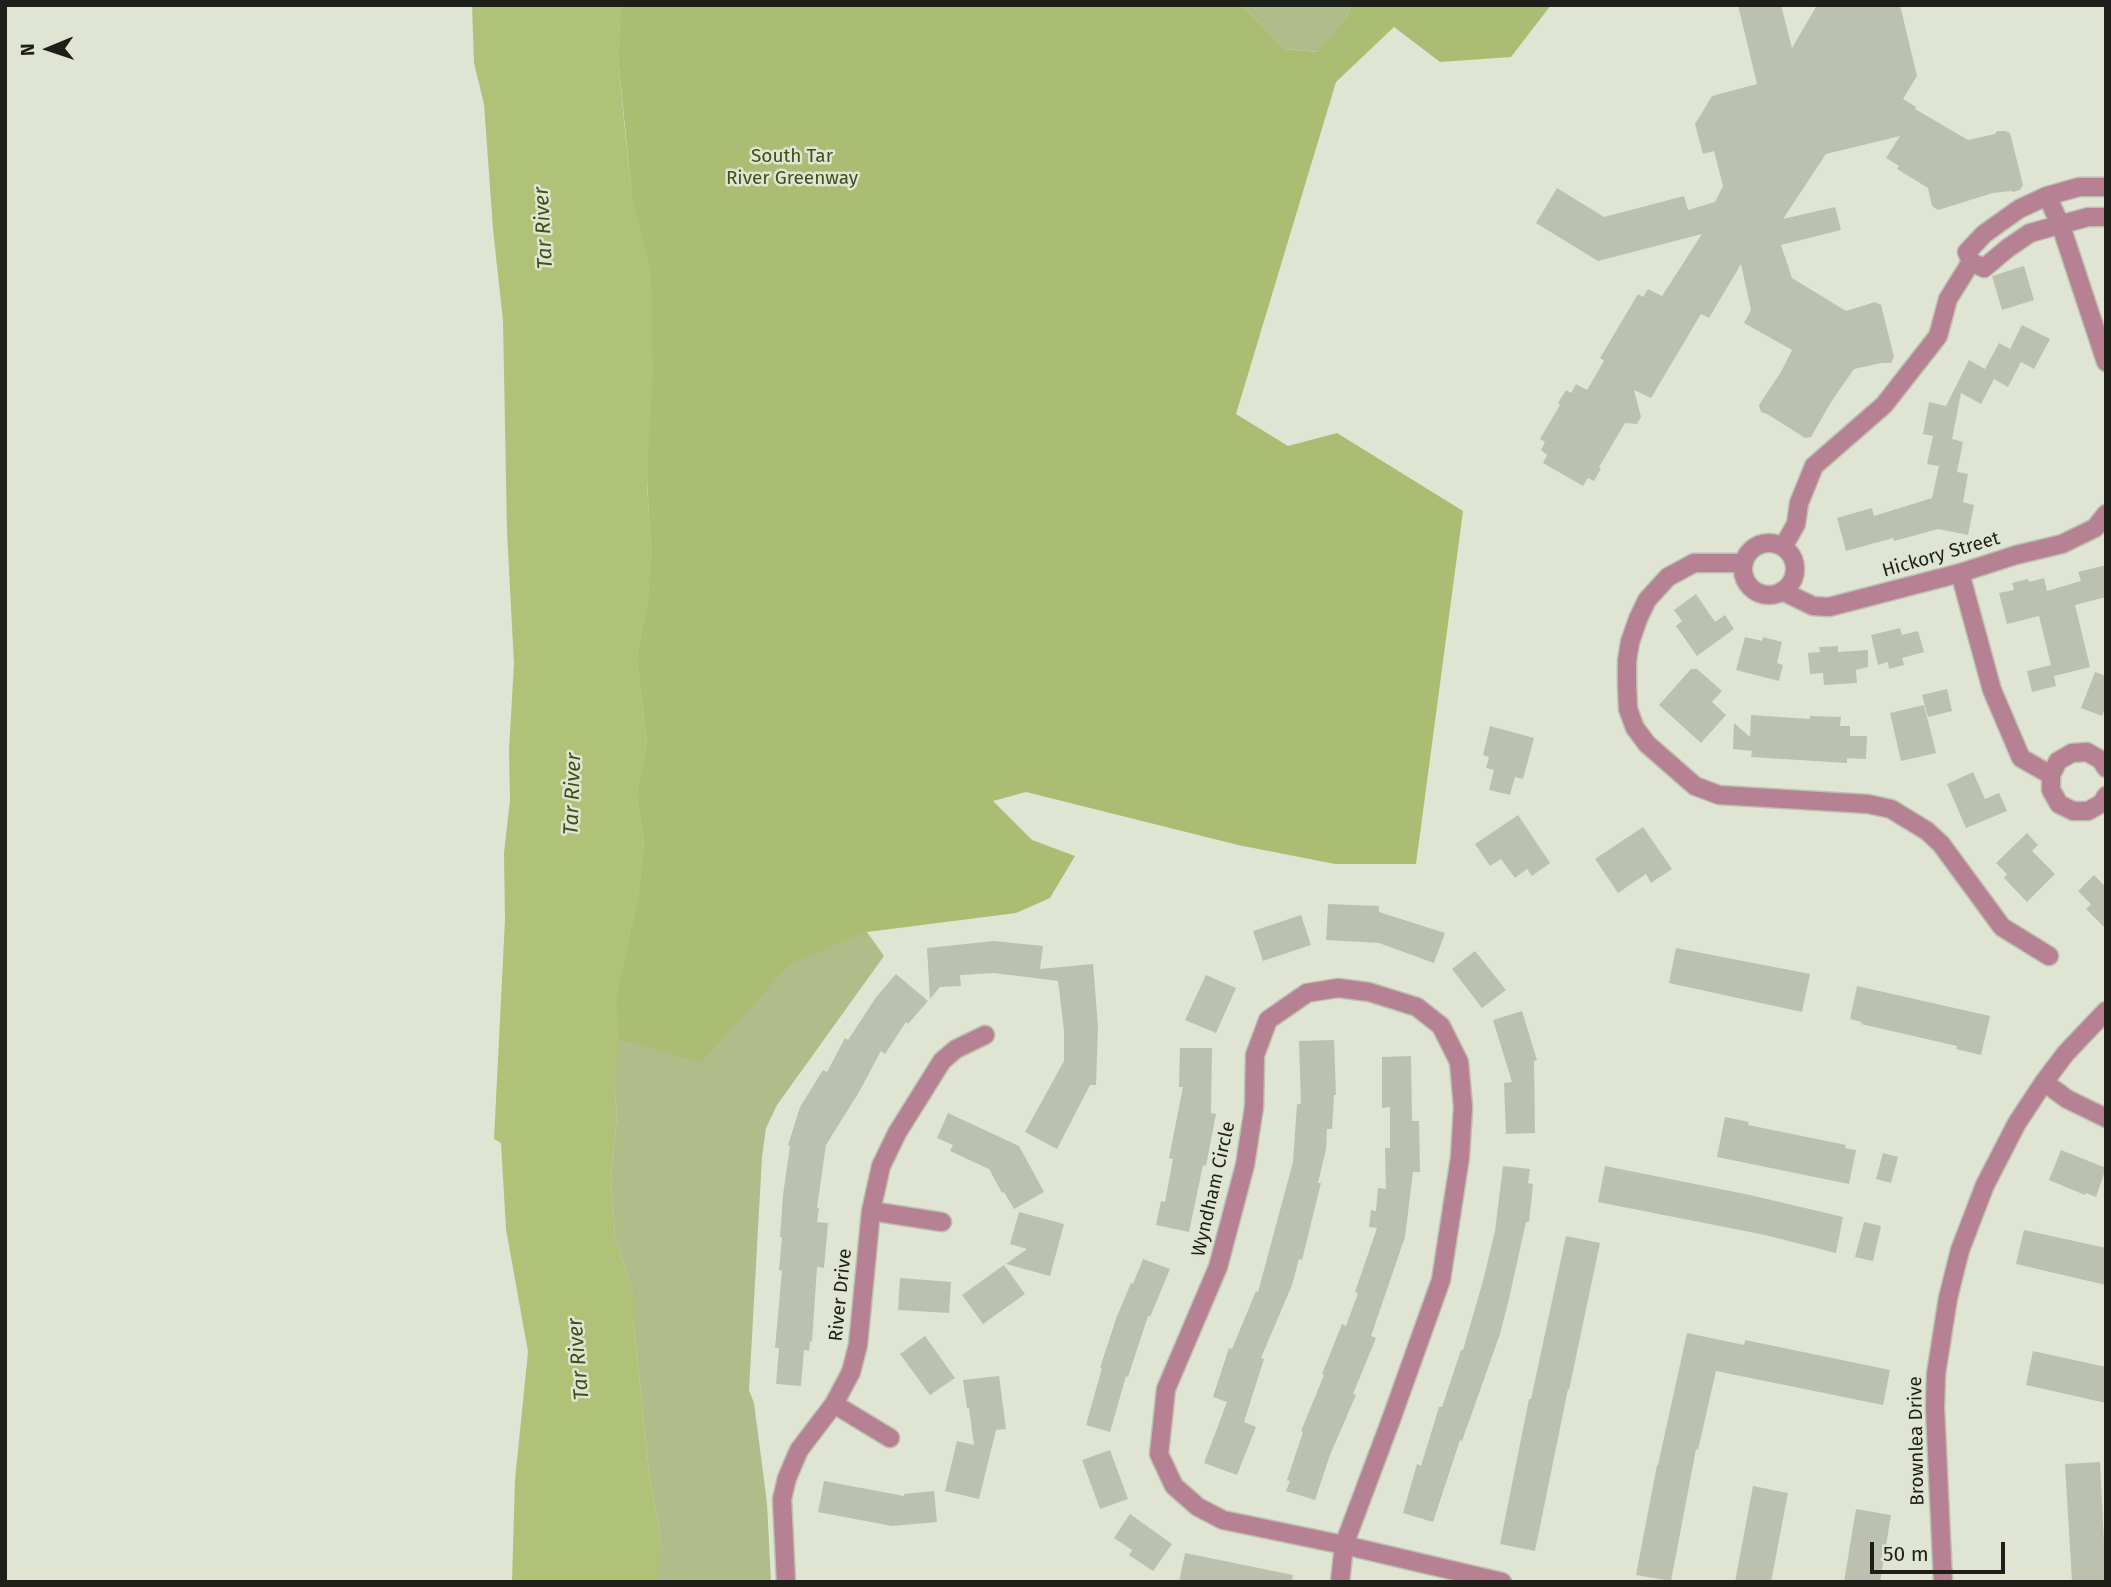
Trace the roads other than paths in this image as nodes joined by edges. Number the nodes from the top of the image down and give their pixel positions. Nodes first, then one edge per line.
1 (2106, 187) edge
2 (2047, 196) junction
3 (2106, 217) edge
4 (2061, 226) junction
5 (1972, 262) junction
6 (2106, 362) edge
7 (2106, 514) edge
8 (1783, 547) junction
9 (1743, 563) junction
10 (1959, 573) junction
11 (1782, 591) junction
12 (2106, 768) edge
13 (2051, 775) junction
14 (2106, 796) edge
15 (2049, 956) dead end
16 (2106, 1010) edge
17 (985, 1035) dead end
18 (2044, 1082) junction
19 (2106, 1118) edge
20 (872, 1211) junction
21 (942, 1222) dead end
22 (834, 1404) junction
23 (890, 1438) dead end
24 (1344, 1545) junction
25 (786, 1582) edge
26 (1340, 1582) edge
27 (1502, 1582) edge
28 (1943, 1582) edge

1 - 2 street
2 - 4 street
2 - 5 street
3 - 4 street
4 - 5 street
4 - 6 street
5 - 8 street
7 - 10 street, Hickory Street
8 - 9 street
8 - 11 street
9 - 11 street, Hickory Street
9 - 15 street
10 - 11 street, Hickory Street
10 - 13 street
12 - 13 street
13 - 14 street
16 - 18 street, Brownlea Drive
17 - 20 street, River Drive
18 - 19 street
18 - 28 street, Brownlea Drive
20 - 21 street
20 - 22 street, River Drive
22 - 23 street
22 - 25 street, River Drive
24 - 24 street, Wyndham Circle
24 - 26 street
24 - 27 street, Wyndham Circle

